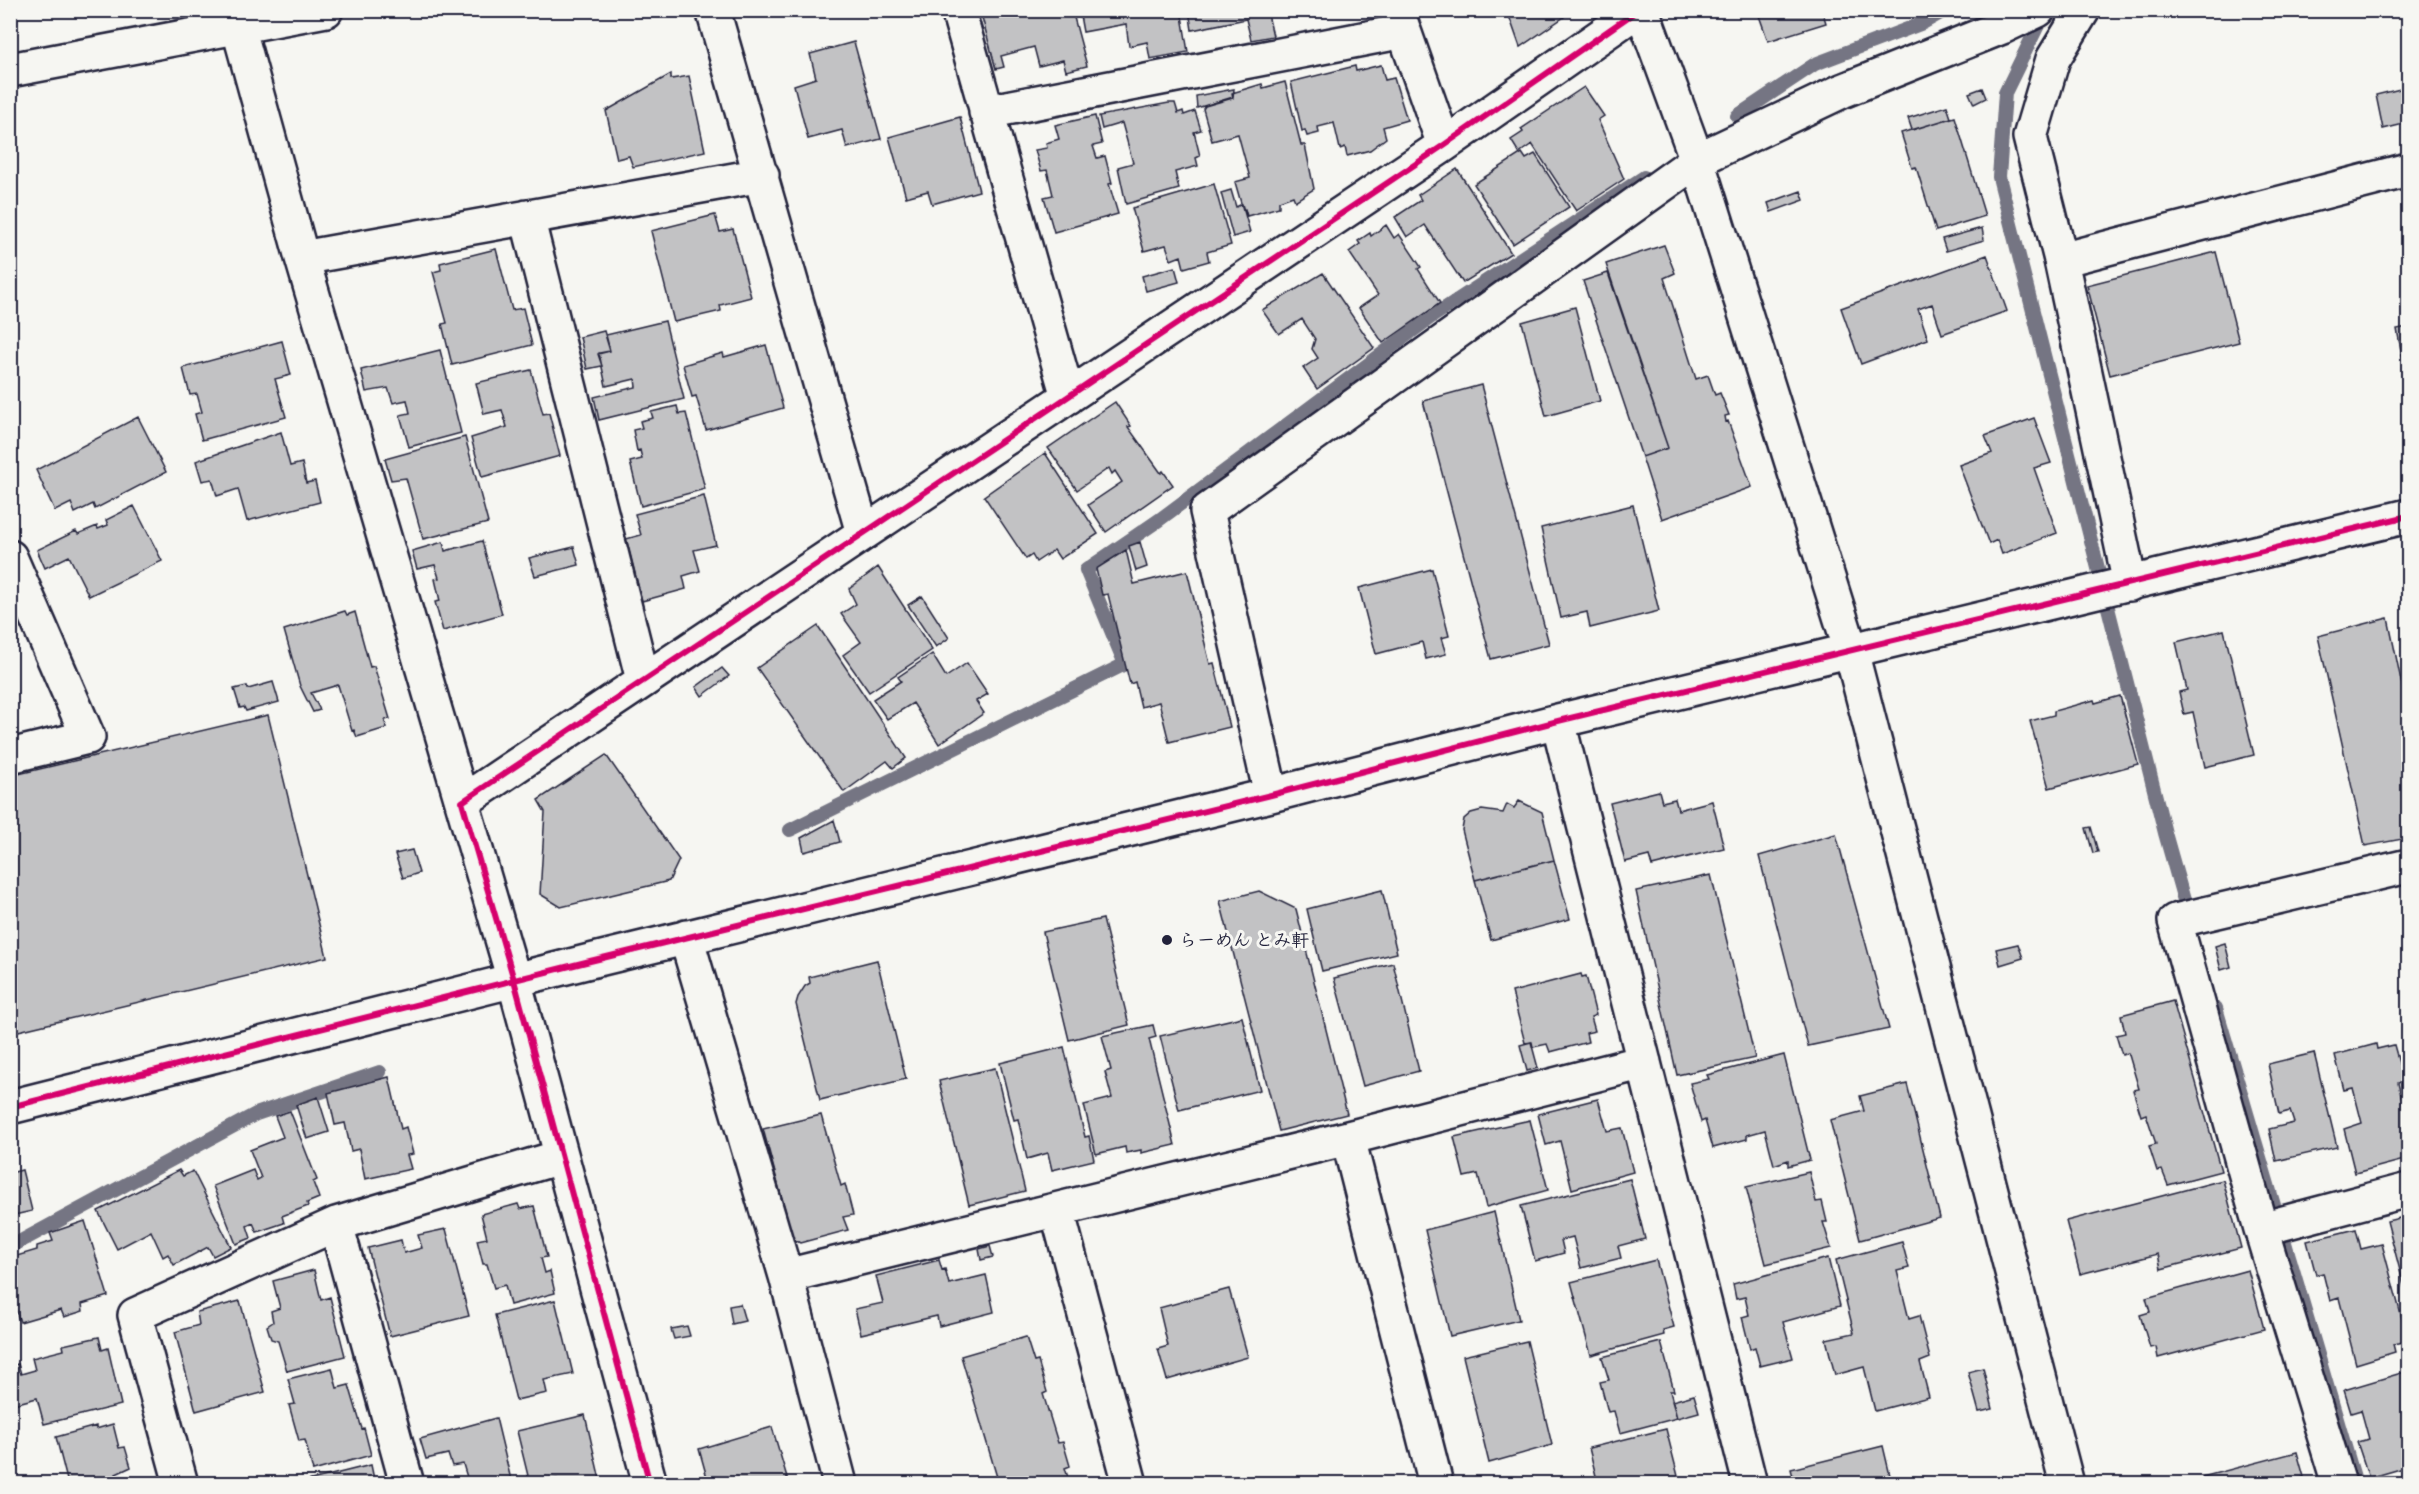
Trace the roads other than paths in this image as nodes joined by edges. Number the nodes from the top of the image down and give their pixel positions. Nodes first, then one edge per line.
1 (326, 10) edge
2 (713, 10) edge
3 (958, 10) edge
4 (1640, 10) edge
5 (2038, 10) edge
6 (2083, 10) edge
7 (1400, 21) edge
8 (238, 26) junction
9 (10, 70) edge
10 (986, 112) junction
11 (1444, 145) junction
12 (1694, 151) junction
13 (2409, 170) edge
14 (762, 175) junction
15 (527, 217) junction
16 (302, 258) junction
17 (2061, 260) junction
18 (1068, 396) junction
19 (2409, 516) edge
20 (863, 533) junction
21 (10, 557) edge
22 (2130, 584) junction
23 (1851, 651) junction
24 (643, 680) junction
25 (1558, 721) junction
26 (10, 756) edge
27 (1271, 795) junction
28 (462, 802) junction
29 (2409, 866) edge
30 (686, 937) junction
31 (514, 980) junction
32 (1644, 1062) junction
33 (10, 1107) edge
34 (1347, 1138) junction
35 (560, 1157) junction
36 (2409, 1190) edge
37 (1057, 1210) junction
38 (336, 1224) junction
39 (2261, 1229) junction
40 (786, 1276) junction
41 (181, 1484) edge
42 (407, 1484) edge
43 (650, 1484) edge
44 (840, 1484) edge
45 (1130, 1484) edge
46 (1436, 1484) edge
47 (1750, 1484) edge
48 (2067, 1484) edge
49 (2339, 1484) edge

1 - 8 street
2 - 14 street
3 - 10 street
4 - 11 street
4 - 12 street
5 - 12 street
6 - 17 street
7 - 10 street
7 - 11 street
8 - 9 street
8 - 16 street
10 - 18 street
11 - 18 street
12 - 23 street
12 - 27 street
13 - 17 street
14 - 15 street
14 - 20 street
15 - 16 street
15 - 24 street
16 - 28 street
17 - 22 street
18 - 20 street
19 - 22 street
20 - 24 street
21 - 26 street
22 - 23 street
23 - 25 street
23 - 48 street
24 - 28 street
25 - 27 street
25 - 32 street
27 - 30 street
28 - 31 street
29 - 39 street
30 - 31 street
30 - 40 street
31 - 33 street
31 - 35 street
32 - 34 street
32 - 47 street
34 - 37 street
34 - 46 street
35 - 38 street
35 - 43 street
36 - 39 street
37 - 40 street
37 - 45 street
38 - 41 street
38 - 42 street
39 - 49 street
40 - 44 street

